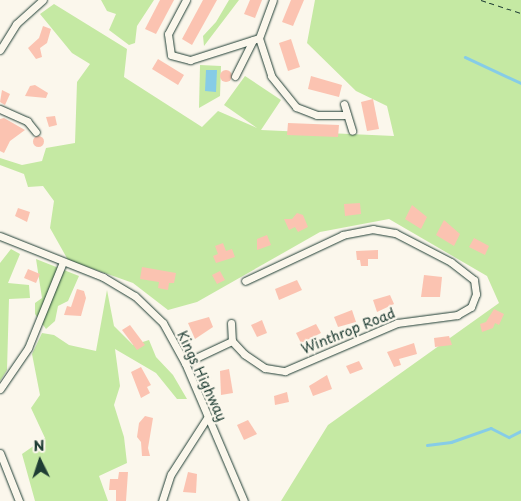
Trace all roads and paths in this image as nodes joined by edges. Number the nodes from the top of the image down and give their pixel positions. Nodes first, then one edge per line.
1 (43, 0) edge
2 (186, 0) edge
3 (273, 0) edge
4 (481, 0) edge
5 (521, 13) edge
6 (0, 34) edge
7 (256, 39) junction
8 (4, 41) junction
9 (0, 50) edge
10 (235, 76) dead end
11 (344, 104) dead end
12 (0, 108) edge
13 (347, 115) junction
14 (352, 131) dead end
15 (36, 132) dead end
16 (0, 236) edge
17 (63, 262) junction
18 (245, 281) dead end
19 (230, 323) dead end
20 (232, 341) junction
21 (184, 363) junction
22 (0, 390) edge
23 (207, 418) junction
24 (0, 453) edge
25 (19, 501) edge
26 (162, 501) edge
27 (244, 501) edge

1 - 8 street
2 - 7 street
3 - 7 street
4 - 5 path
6 - 8 street
7 - 10 street
7 - 13 street
8 - 9 street
11 - 13 street
12 - 15 street
13 - 14 street
16 - 17 street, Kings Highway
17 - 21 street, Kings Highway
17 - 22 street
18 - 20 street, Winthrop Road
19 - 20 street
20 - 21 street
21 - 23 street, Kings Highway
23 - 26 street
23 - 27 street, Kings Highway
24 - 25 street

